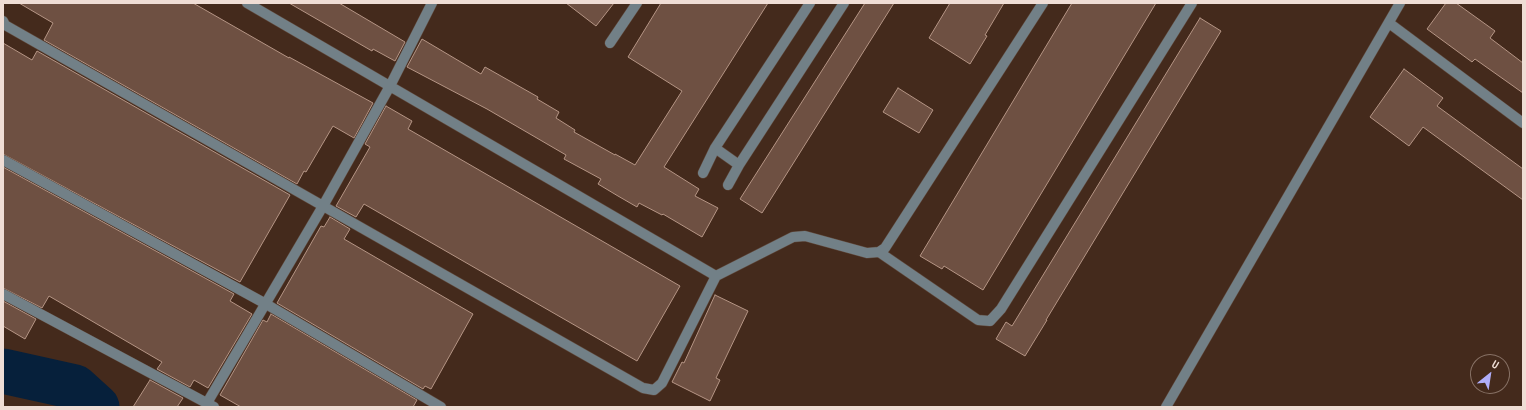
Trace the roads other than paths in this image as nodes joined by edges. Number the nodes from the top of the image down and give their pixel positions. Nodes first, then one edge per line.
1 (247, 3) edge
2 (432, 3) edge
3 (637, 3) edge
4 (810, 3) edge
5 (844, 3) edge
6 (1043, 3) edge
7 (1192, 3) edge
8 (1400, 3) edge
9 (3, 21) edge
10 (1389, 23) junction
11 (610, 43) dead end
12 (390, 86) junction
13 (1523, 123) edge
14 (715, 148) junction
15 (3, 160) edge
16 (739, 165) junction
17 (702, 173) dead end
18 (728, 185) dead end
19 (323, 206) junction
20 (879, 252) junction
21 (716, 276) junction
22 (3, 294) edge
23 (266, 304) junction
24 (209, 406) edge
25 (441, 407) edge
26 (1166, 407) edge

1 - 12 street
2 - 12 street
3 - 11 street
4 - 14 street
5 - 16 street
6 - 20 street
7 - 20 street
8 - 10 street
9 - 19 street
10 - 13 street
10 - 26 street
12 - 19 street
12 - 21 street
14 - 16 street
14 - 17 street
15 - 23 street
16 - 18 street
19 - 21 street
19 - 23 street
20 - 21 street
22 - 24 street
23 - 24 street
23 - 25 street

